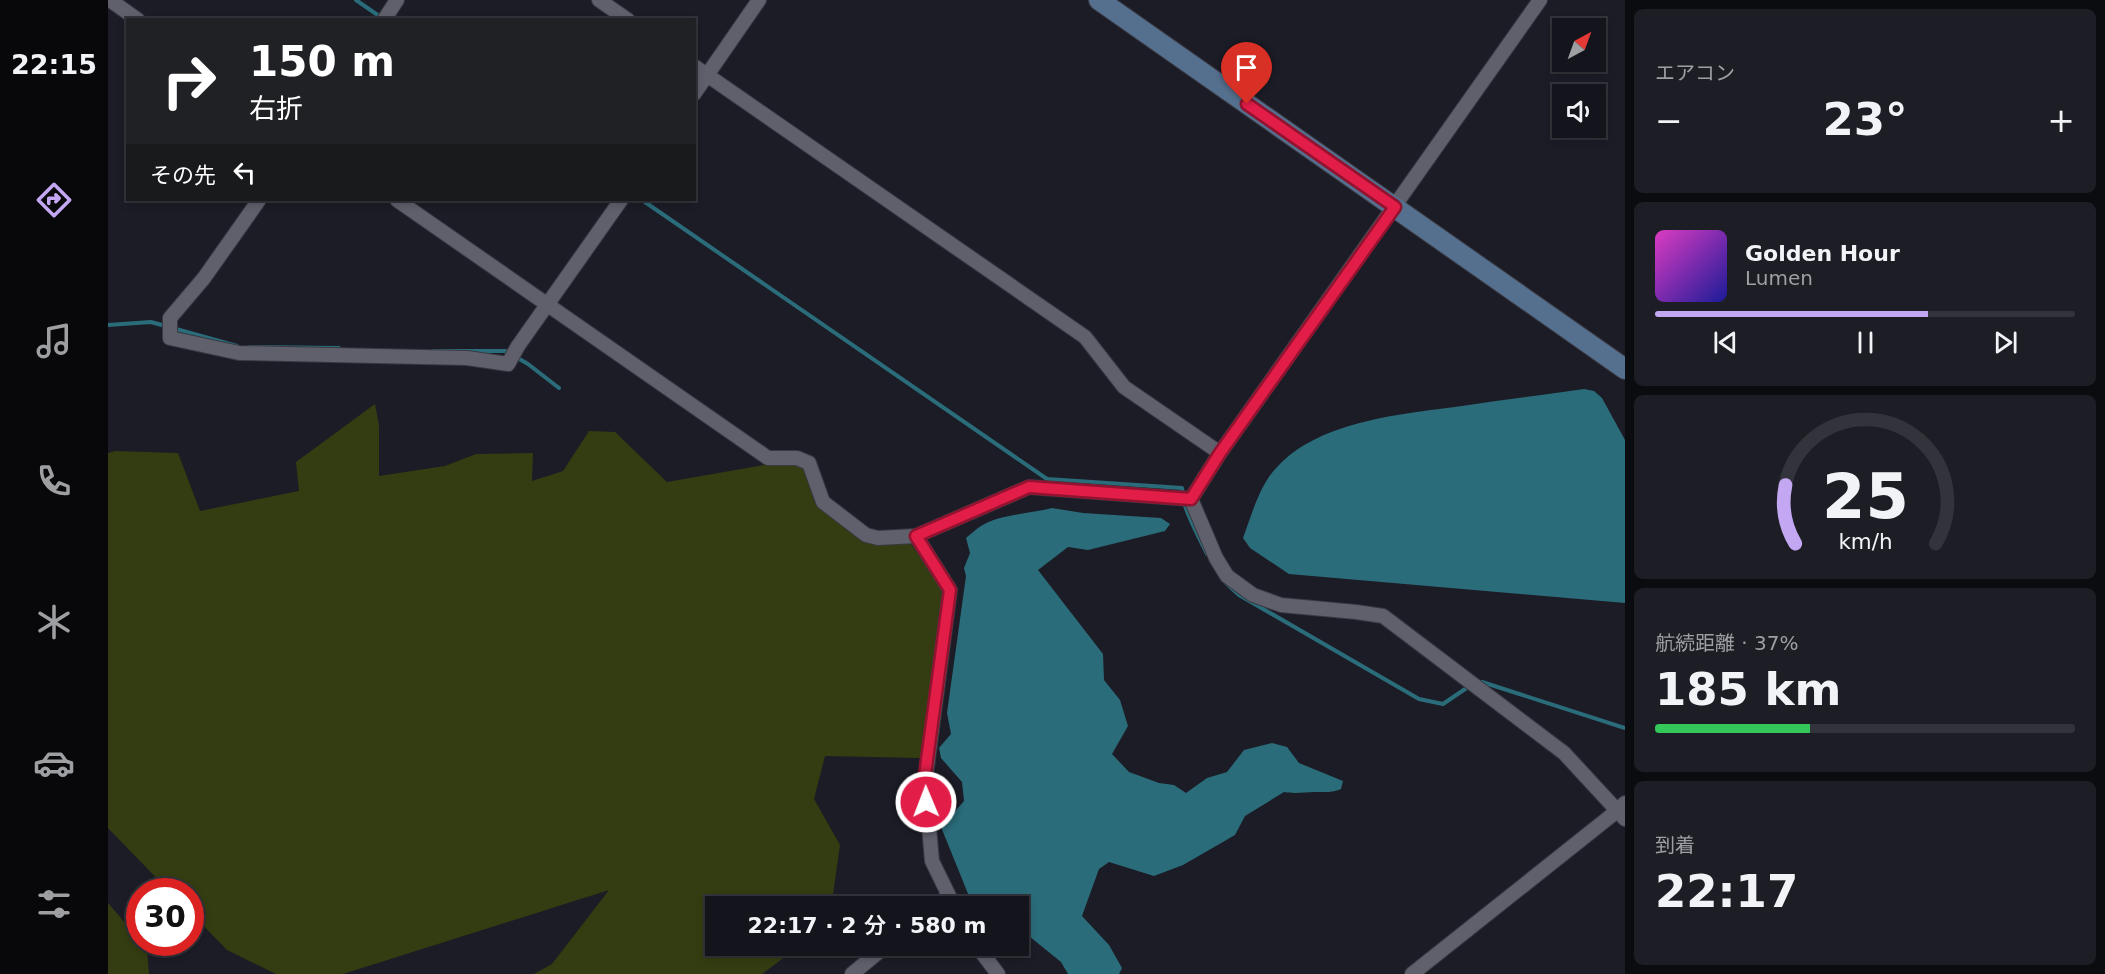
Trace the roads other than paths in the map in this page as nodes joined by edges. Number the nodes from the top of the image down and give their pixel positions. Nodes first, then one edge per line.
1 (110, 0) edge
2 (397, 0) edge
3 (599, 0) edge
4 (759, 0) edge
5 (1099, 0) edge
6 (1540, 0) edge
7 (135, 18) edge
8 (385, 18) edge
9 (625, 18) edge
10 (696, 67) edge
11 (708, 75) junction
12 (696, 91) edge
13 (258, 201) edge
14 (398, 201) edge
15 (620, 201) edge
16 (1395, 207) junction
17 (547, 304) junction
18 (1625, 369) edge
19 (1220, 453) junction
20 (1191, 499) junction
21 (916, 536) junction
22 (1622, 811) edge
23 (949, 896) edge
24 (874, 956) edge
25 (984, 956) edge
26 (852, 974) edge
27 (998, 974) edge
28 (1412, 974) edge

1 - 7 street
2 - 8 street
3 - 9 street
4 - 11 street
5 - 16 street
6 - 16 street
10 - 11 street
11 - 12 street
11 - 19 street
13 - 17 street
14 - 17 street
15 - 17 street
16 - 18 street
16 - 19 street
17 - 21 street
19 - 20 street
20 - 21 street
20 - 22 street
21 - 23 street
22 - 28 street
24 - 26 street
25 - 27 street

